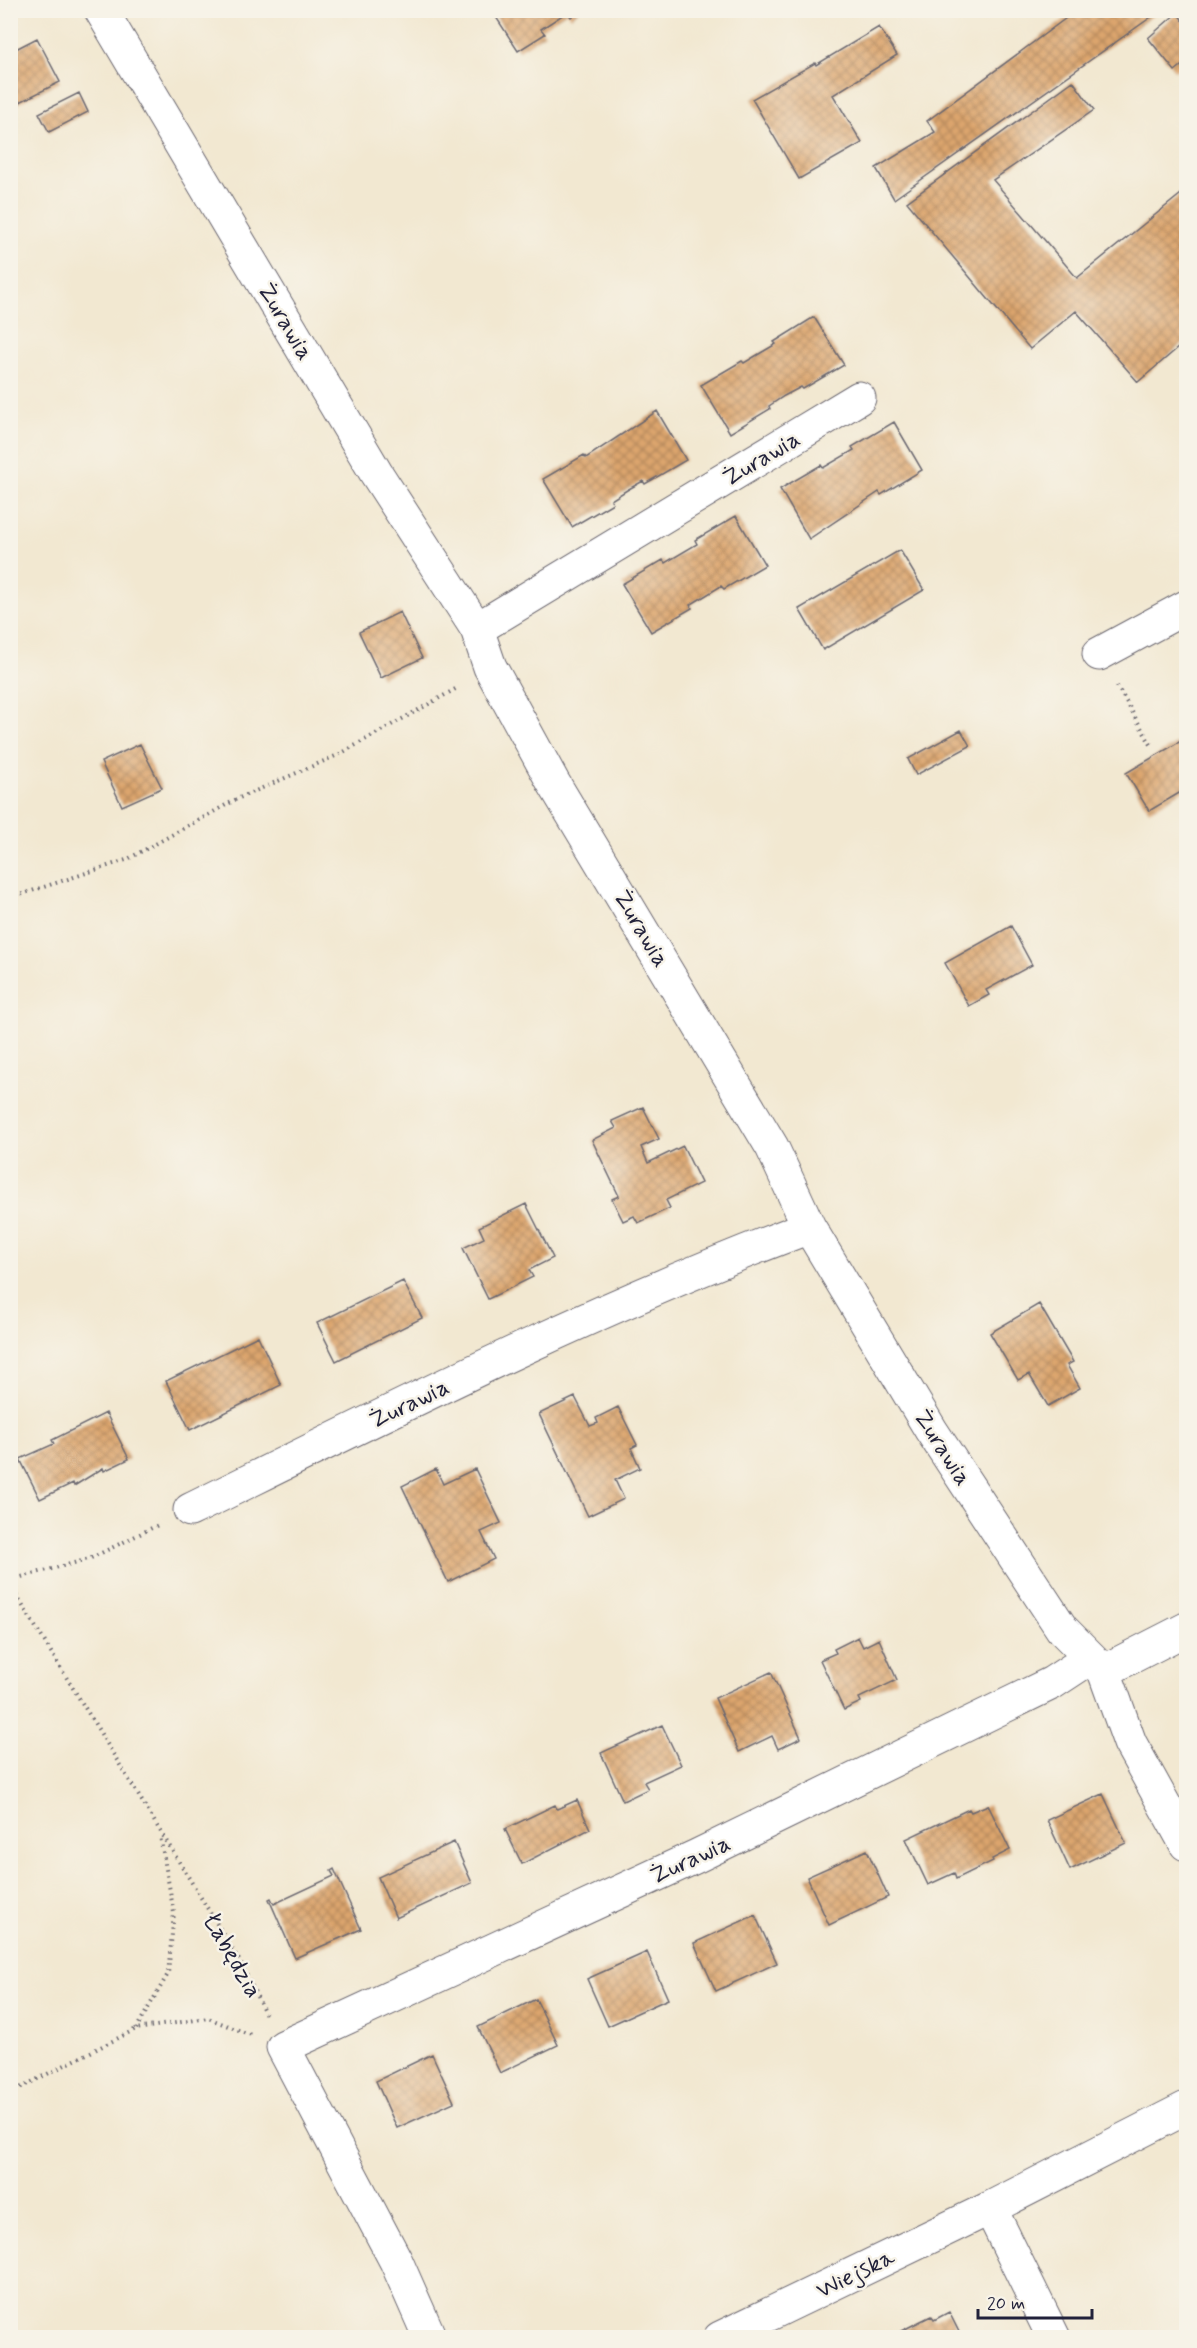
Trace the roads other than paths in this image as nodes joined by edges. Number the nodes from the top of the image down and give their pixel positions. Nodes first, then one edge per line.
1 (101, 10) edge
2 (860, 398) dead end
3 (1186, 608) edge
4 (477, 629) junction
5 (1099, 654) road end
6 (809, 1227) junction
7 (190, 1510) road end
8 (1186, 1629) edge
9 (1097, 1664) junction
10 (1186, 1844) edge
11 (1186, 2108) edge
12 (990, 2208) junction
13 (430, 2337) edge
14 (720, 2337) edge
15 (1054, 2337) edge

1 - 4 street, Żurawia
2 - 4 street, Żurawia
3 - 5 street
4 - 6 street, Żurawia
6 - 7 street, Żurawia
6 - 9 street, Żurawia
8 - 9 street
9 - 10 street, Żurawia
9 - 13 street, Żurawia
11 - 12 street, Wiejska
12 - 14 street, Wiejska
12 - 15 street

